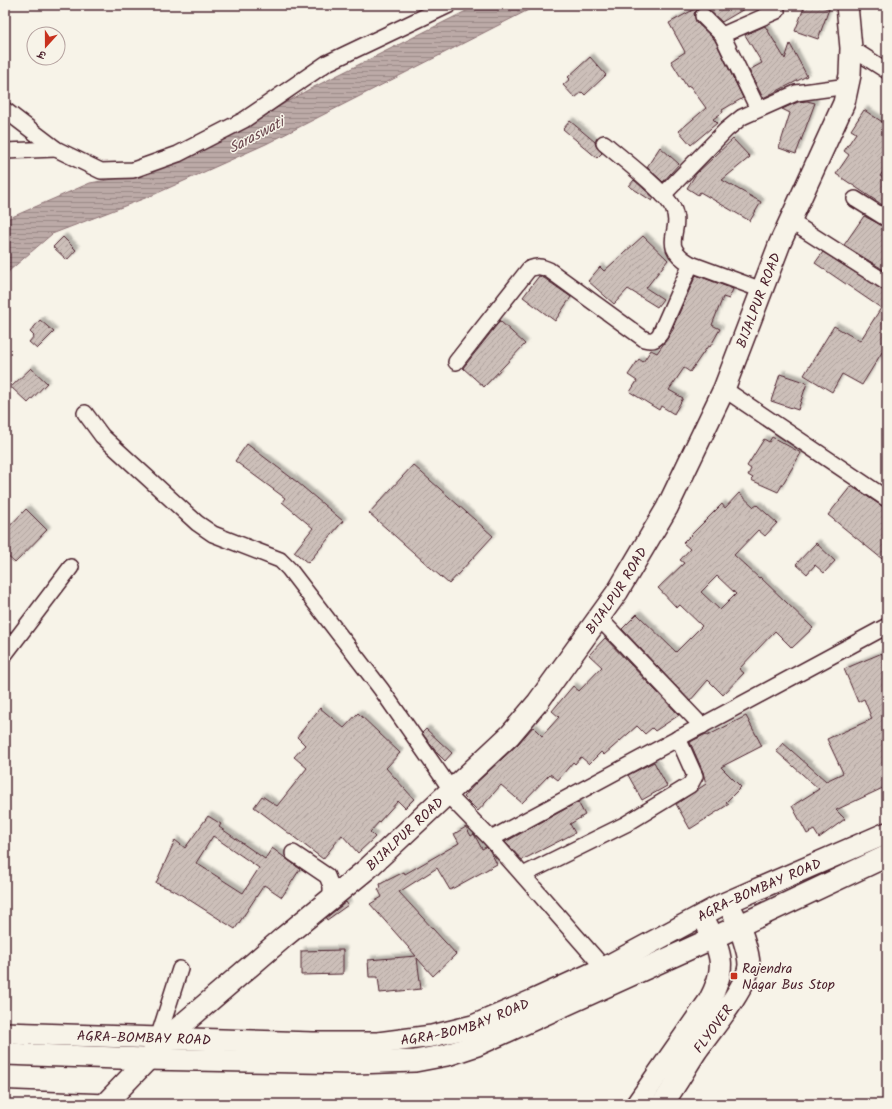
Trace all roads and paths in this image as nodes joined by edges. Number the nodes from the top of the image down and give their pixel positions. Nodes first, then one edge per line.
1 (449, 5) edge
2 (847, 5) edge
3 (777, 11) dead end
4 (703, 16) dead end
5 (722, 36) junction
6 (851, 48) junction
7 (887, 71) edge
8 (848, 86) junction
9 (758, 109) junction
10 (5, 110) edge
11 (604, 143) dead end
12 (56, 149) junction
13 (5, 151) edge
14 (663, 195) junction
15 (855, 199) dead end
16 (887, 219) edge
17 (790, 221) junction
18 (691, 264) junction
19 (887, 284) edge
20 (762, 290) junction
21 (456, 362) dead end
22 (724, 389) junction
23 (85, 413) dead end
24 (887, 499) edge
25 (72, 567) dead end
26 (599, 618) junction
27 (887, 626) edge
28 (5, 654) edge
29 (702, 726) junction
30 (678, 738) junction
31 (450, 792) junction
32 (887, 833) edge
33 (491, 839) junction
34 (293, 854) dead end
35 (887, 856) edge
36 (523, 875) junction
37 (331, 898) junction
38 (728, 902) junction
39 (702, 916) junction
40 (740, 925) junction
41 (713, 938) junction
42 (604, 968) junction
43 (180, 969) dead end
44 (5, 1033) edge
45 (163, 1038) junction
46 (5, 1054) edge
47 (146, 1059) junction
48 (5, 1098) edge
49 (667, 1098) edge
50 (72, 1102) edge
51 (106, 1103) edge
52 (637, 1104) edge

1 - 12 street
2 - 6 main road, BIJALPUR ROAD
3 - 5 street
4 - 5 street
5 - 9 street
6 - 7 street
6 - 8 main road, BIJALPUR ROAD
8 - 9 street
8 - 17 main road, BIJALPUR ROAD
9 - 14 street
10 - 12 street
11 - 14 street
12 - 13 street
14 - 18 street
15 - 16 street
17 - 19 street
17 - 20 main road, BIJALPUR ROAD
18 - 20 street
18 - 21 street
20 - 22 main road, BIJALPUR ROAD
22 - 24 street
22 - 26 main road, BIJALPUR ROAD
23 - 31 street
25 - 28 street
26 - 29 street
26 - 31 main road, BIJALPUR ROAD
27 - 29 street
29 - 30 street
30 - 33 street
30 - 36 street
31 - 33 street
31 - 37 main road, BIJALPUR ROAD
32 - 38 main road, AGRA-BOMBAY ROAD
33 - 36 street
34 - 37 street
35 - 40 main road, AGRA-BOMBAY ROAD
36 - 42 street
37 - 45 main road, BIJALPUR ROAD
38 - 39 main road, AGRA-BOMBAY ROAD
38 - 40 main road, FLYOVER
39 - 41 main road, FLYOVER
39 - 42 main road, AGRA-BOMBAY ROAD
40 - 41 main road, AGRA-BOMBAY ROAD
40 - 49 main road, FLYOVER
41 - 47 main road, AGRA-BOMBAY ROAD
41 - 52 main road, FLYOVER
42 - 45 main road, AGRA-BOMBAY ROAD
43 - 45 street
44 - 45 main road, AGRA-BOMBAY ROAD
45 - 47 main road, BIJALPUR ROAD
46 - 47 main road, AGRA-BOMBAY ROAD
47 - 51 main road, BIJALPUR ROAD
48 - 50 street
50 - 51 street

